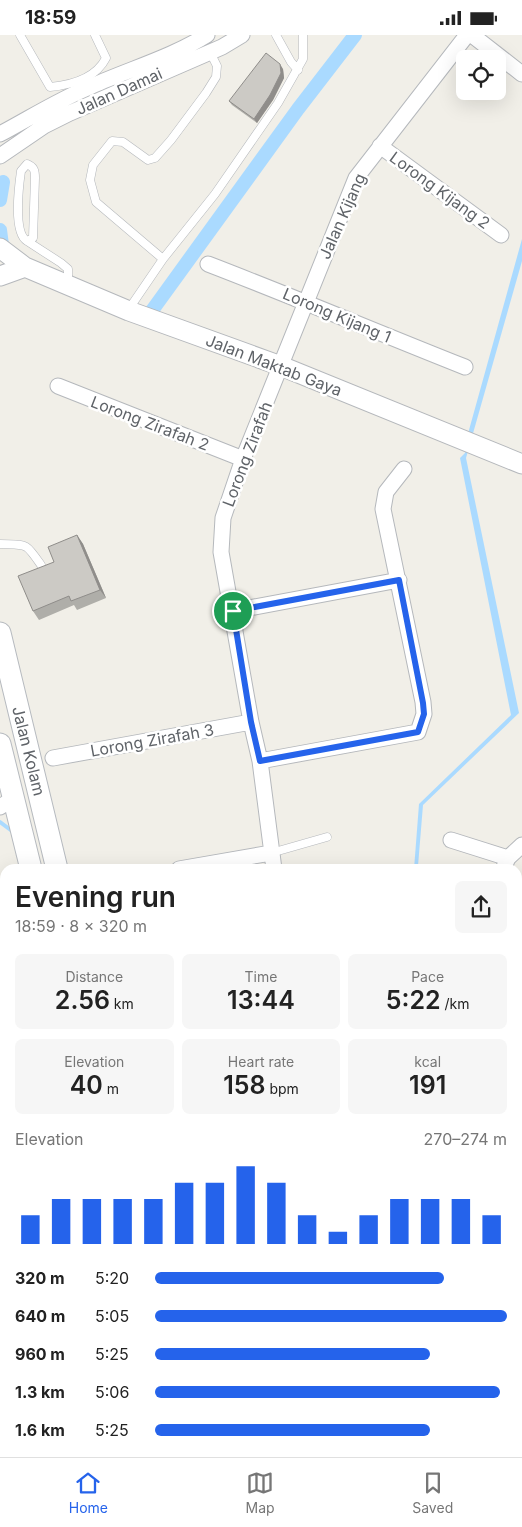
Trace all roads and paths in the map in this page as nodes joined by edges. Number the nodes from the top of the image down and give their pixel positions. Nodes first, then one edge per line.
1 (20, 35) edge
2 (95, 35) edge
3 (242, 35) edge
4 (276, 35) edge
5 (303, 35) edge
6 (467, 35) edge
7 (472, 35) edge
8 (202, 37) edge
9 (210, 53) junction
10 (298, 70) junction
11 (522, 74) edge
12 (0, 134) edge
13 (380, 146) junction
14 (0, 155) edge
15 (501, 235) dead end
16 (27, 241) junction
17 (0, 248) edge
18 (164, 259) junction
19 (208, 264) dead end
20 (25, 267) junction
21 (0, 276) edge
22 (60, 282) junction
23 (305, 301) junction
24 (129, 311) junction
25 (281, 367) junction
26 (465, 367) dead end
27 (58, 386) dead end
28 (243, 459) junction
29 (522, 464) edge
30 (404, 469) dead end
31 (0, 544) edge
32 (41, 565) edge
33 (399, 580) junction
34 (233, 611) junction
35 (0, 633) edge
36 (251, 722) junction
37 (0, 744) edge
38 (31, 755) junction
39 (53, 758) dead end
40 (260, 761) junction
41 (7, 802) edge
42 (327, 837) dead end
43 (451, 840) dead end
44 (522, 845) edge
45 (271, 853) junction
46 (506, 863) edge
47 (29, 864) edge
48 (56, 864) edge
49 (207, 864) edge
50 (273, 864) edge

1 - 2 lane
3 - 9 street, Jalan Damai
4 - 10 lane
5 - 10 lane
6 - 13 street, Jalan Kijang
7 - 11 street
8 - 12 street, Jalan Damai
9 - 14 street, Jalan Damai
9 - 18 lane
10 - 18 lane
13 - 15 street, Lorong Kijang 2
13 - 23 street, Jalan Kijang
16 - 16 lane
16 - 22 lane
17 - 20 street, Jalan Maktab Gaya
18 - 24 lane
19 - 23 street, Lorong Kijang 1
20 - 21 street
20 - 22 street, Jalan Maktab Gaya
22 - 24 street, Jalan Maktab Gaya
23 - 25 street, Jalan Kijang
23 - 26 street, Lorong Kijang 1
24 - 25 street, Jalan Maktab Gaya
25 - 28 street, Lorong Zirafah
25 - 29 street, Jalan Maktab Gaya
27 - 28 street, Lorong Zirafah 2
28 - 34 street, Lorong Zirafah
30 - 33 street
31 - 32 lane
33 - 34 street
33 - 40 street
34 - 36 street, Lorong Zirafah
35 - 38 main road, Jalan Kolam
36 - 39 street, Lorong Zirafah 3
36 - 40 street, Lorong Zirafah
37 - 41 main road, Jalan Kolam
38 - 41 main road
38 - 48 main road, Jalan Kolam
40 - 45 street, Lorong Zirafah
41 - 47 main road, Jalan Kolam
42 - 45 lane
43 - 46 street
44 - 46 street
45 - 49 street
45 - 50 street, Lorong Zirafah

